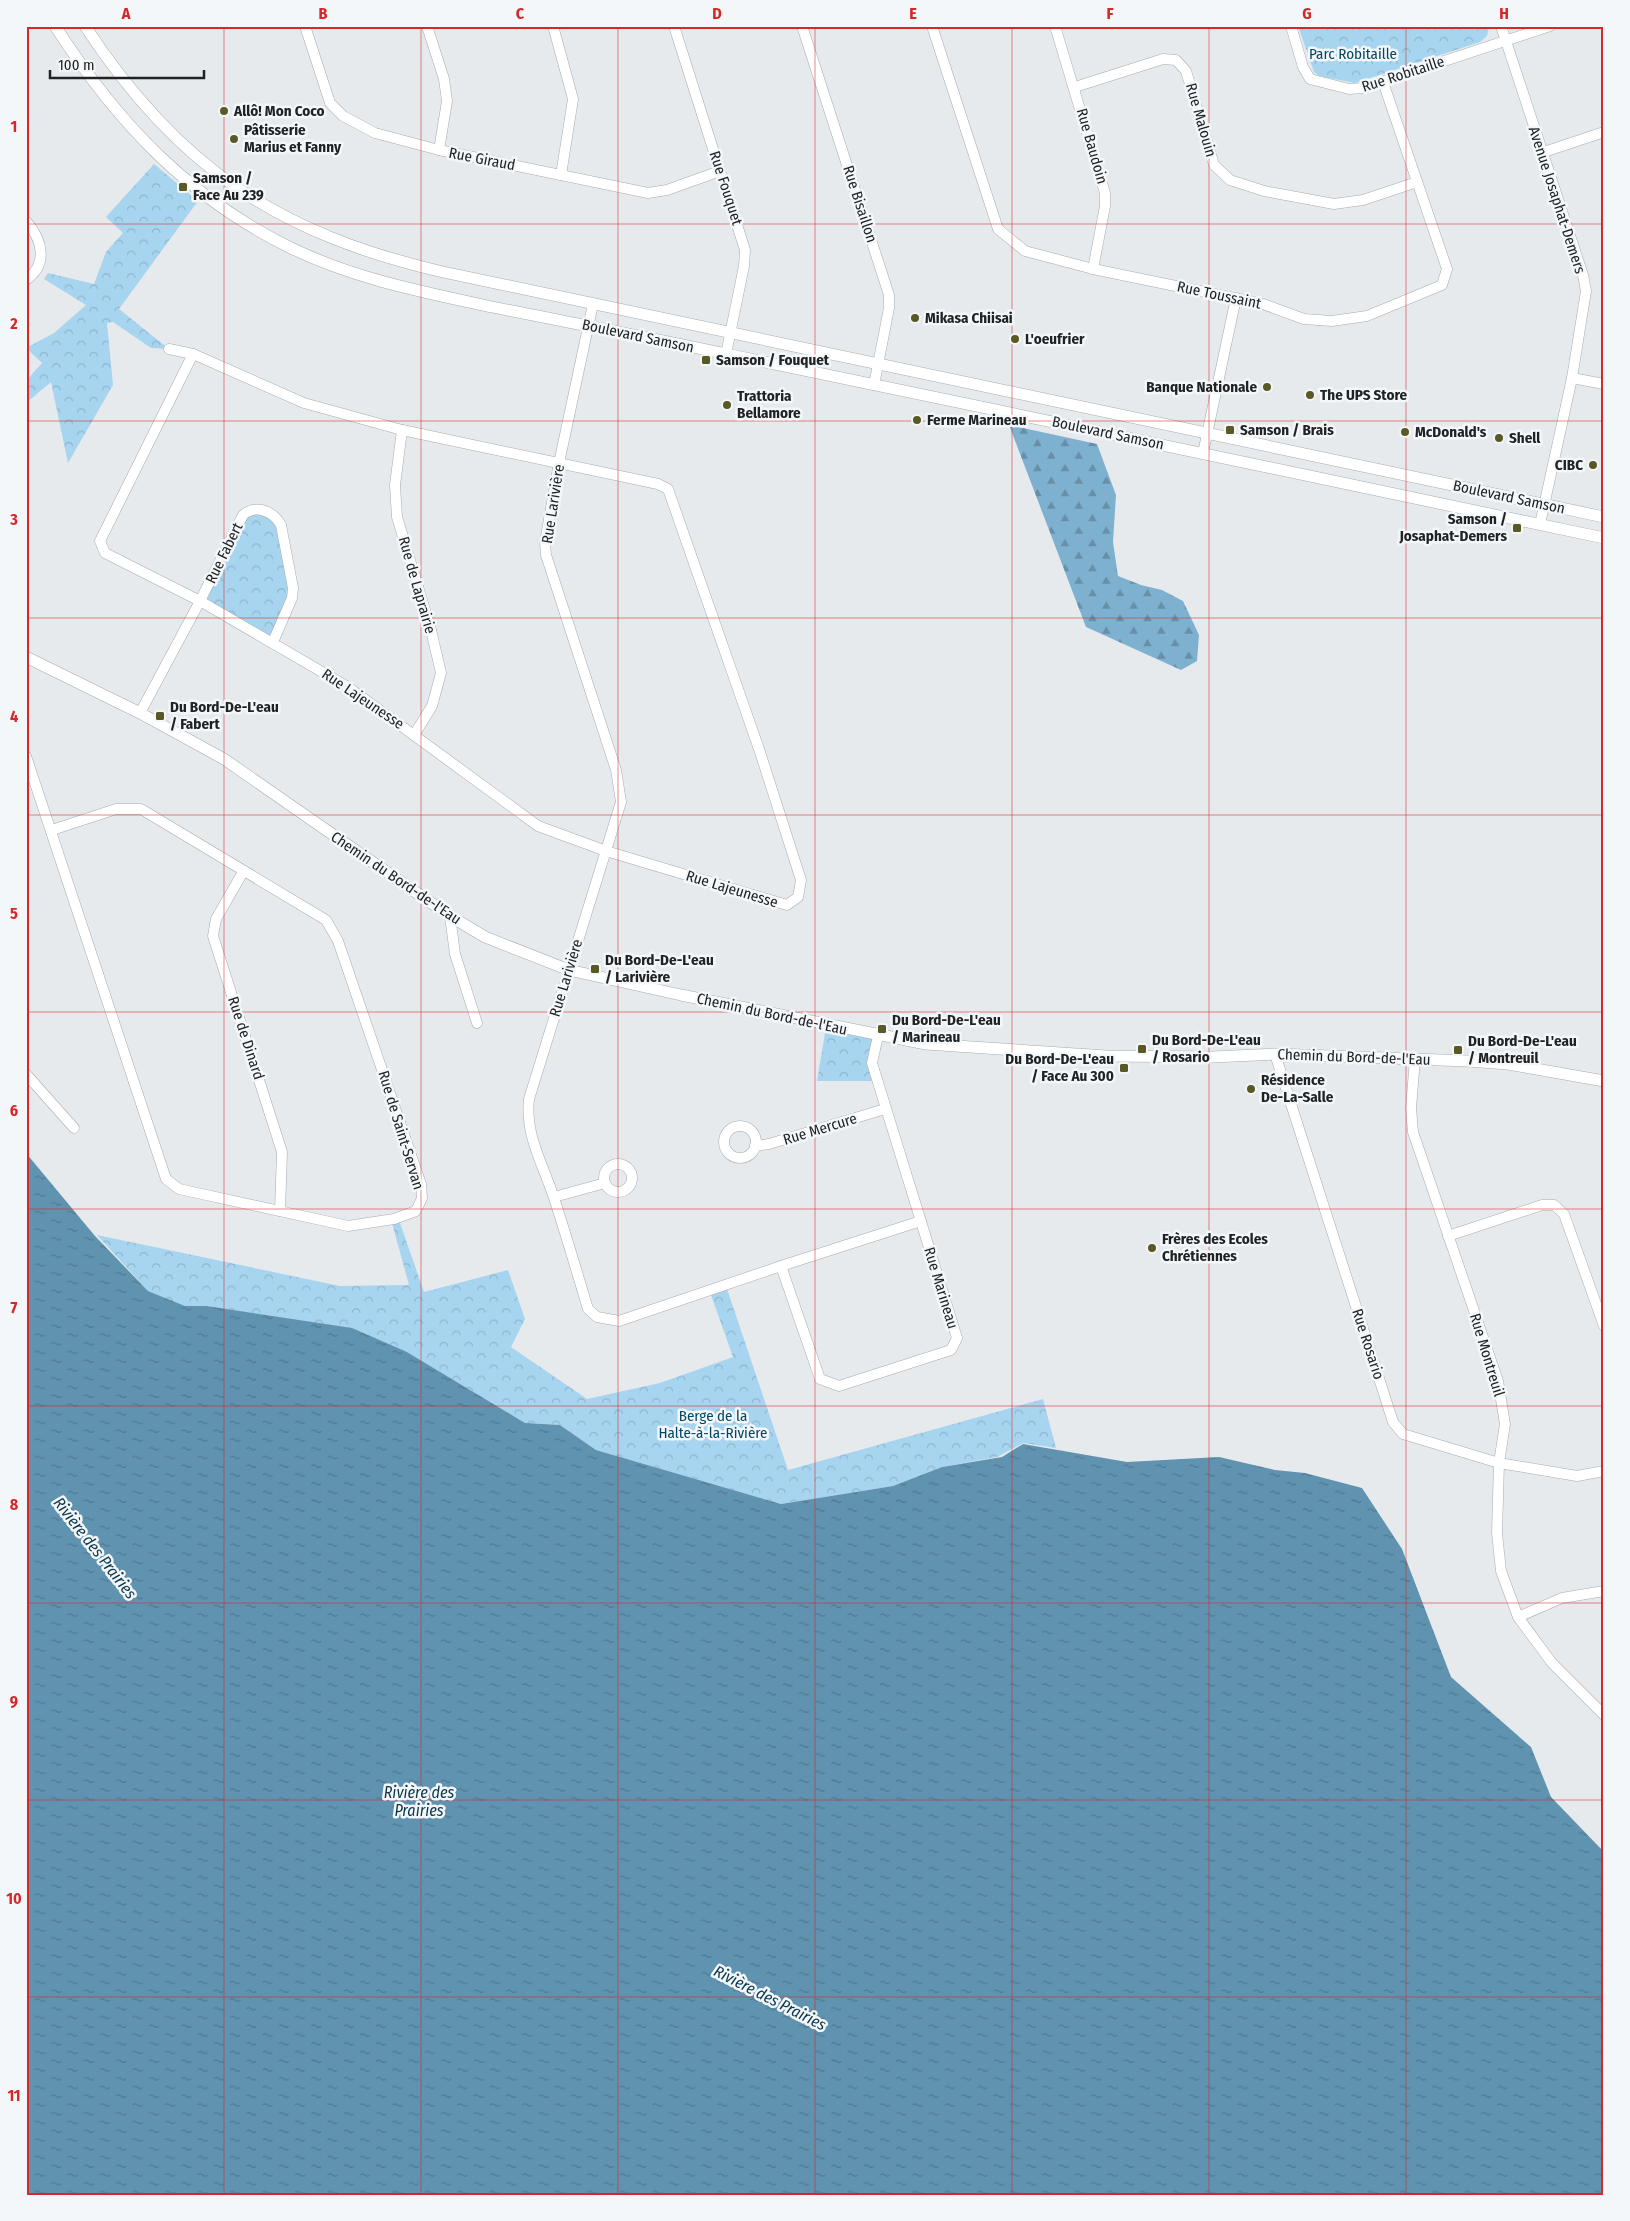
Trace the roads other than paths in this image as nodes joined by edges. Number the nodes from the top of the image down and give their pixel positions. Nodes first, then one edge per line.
1 (55, 26) edge
2 (85, 26) edge
3 (305, 26) edge
4 (427, 26) edge
5 (552, 26) edge
6 (674, 26) edge
7 (802, 26) edge
8 (932, 26) edge
9 (1055, 26) edge
10 (1291, 26) edge
11 (1501, 26) edge
12 (1550, 26) edge
13 (1506, 41) junction
14 (1383, 82) junction
15 (1075, 87) junction
16 (1604, 132) edge
17 (439, 150) junction
18 (1541, 153) junction
19 (720, 171) junction
20 (561, 175) junction
21 (1417, 182) junction
22 (26, 221) edge
23 (1093, 268) junction
24 (26, 280) edge
25 (1236, 298) junction
26 (592, 304) junction
27 (588, 325) junction
28 (730, 332) junction
29 (169, 349) dead end
30 (193, 354) junction
31 (726, 354) junction
32 (879, 363) junction
33 (1572, 378) junction
34 (1604, 384) edge
35 (874, 385) junction
36 (402, 430) junction
37 (1207, 433) junction
38 (1203, 454) junction
39 (559, 463) junction
40 (1544, 504) junction
41 (1604, 517) edge
42 (1540, 524) junction
43 (1604, 538) edge
44 (200, 602) junction
45 (272, 642) junction
46 (27, 660) edge
47 (140, 713) junction
48 (414, 735) junction
49 (26, 756) edge
50 (52, 830) junction
51 (606, 851) junction
52 (243, 872) junction
53 (450, 916) junction
54 (568, 970) junction
55 (478, 1024) dead end
56 (878, 1036) junction
57 (1274, 1054) junction
58 (1416, 1059) junction
59 (26, 1074) edge
60 (1604, 1081) edge
61 (885, 1109) junction
62 (74, 1128) dead end
63 (755, 1146) dead end
64 (605, 1183) dead end
65 (554, 1197) junction
66 (280, 1211) junction
67 (921, 1221) junction
68 (1448, 1236) junction
69 (781, 1266) junction
70 (1604, 1326) edge
71 (1499, 1463) junction
72 (1604, 1471) edge
73 (1604, 1591) edge
74 (1518, 1616) junction
75 (1604, 1715) edge

1 - 27 street, Boulevard Samson
2 - 26 street, Boulevard Samson
3 - 17 street, Rue Giraud
4 - 17 street
5 - 20 street
6 - 19 street, Rue Fouquet
7 - 32 street, Rue Bisaillon
8 - 23 street, Rue Toussaint
9 - 15 street, Rue Baudoin
10 - 14 street, Rue Robitaille
11 - 13 street, Avenue Josaphat-Demers
12 - 13 street, Rue Robitaille
13 - 14 street, Rue Robitaille
13 - 18 street, Avenue Josaphat-Demers
14 - 21 street, Rue Toussaint
15 - 21 street, Rue Malouin
15 - 23 street, Rue Baudoin
16 - 18 street
17 - 20 street, Rue Giraud
18 - 33 street, Avenue Josaphat-Demers
19 - 20 street, Rue Giraud
19 - 28 street, Rue Fouquet
21 - 25 street, Rue Toussaint
22 - 24 street
23 - 25 street, Rue Toussaint
25 - 37 street
26 - 27 street, Rue Larivière
26 - 28 street, Boulevard Samson
27 - 31 street, Boulevard Samson
27 - 39 street, Rue Larivière
28 - 31 street, Rue Fouquet
28 - 32 street, Boulevard Samson
29 - 30 street, Rue Lajeunesse
30 - 36 street, Rue Lajeunesse
30 - 44 street, Rue Lajeunesse
31 - 35 street, Boulevard Samson
32 - 35 street, Rue Bisaillon
32 - 37 street, Boulevard Samson
33 - 34 street
33 - 40 street, Avenue Josaphat-Demers
35 - 38 street, Boulevard Samson
36 - 39 street, Rue Lajeunesse
36 - 48 street, Rue de Laprairie
37 - 38 street
37 - 40 street, Boulevard Samson
38 - 42 street, Boulevard Samson
39 - 51 street, Rue Larivière
39 - 51 street, Rue Lajeunesse
40 - 41 street, Boulevard Samson
40 - 42 street, Avenue Josaphat-Demers
42 - 43 street, Boulevard Samson
44 - 45 street, Rue Lajeunesse
44 - 45 street, Rue Fabert
44 - 47 street, Rue Fabert
45 - 48 street, Rue Lajeunesse
46 - 47 street, Chemin du Bord-de-l'Eau
47 - 53 street, Chemin du Bord-de-l'Eau
48 - 51 street, Rue Lajeunesse
49 - 50 street, Rue de Saint-Servan
50 - 52 street, Rue de Saint-Servan
50 - 66 street, Rue de Saint-Servan
51 - 54 street, Rue Larivière
52 - 66 street, Rue de Dinard
52 - 66 street, Rue de Saint-Servan
53 - 54 street, Chemin du Bord-de-l'Eau
53 - 55 street
54 - 56 street, Chemin du Bord-de-l'Eau
54 - 65 street, Rue Larivière
56 - 57 street, Chemin du Bord-de-l'Eau
56 - 61 street, Rue Marineau
57 - 58 street, Chemin du Bord-de-l'Eau
57 - 71 street, Rue Rosario
58 - 60 street, Chemin du Bord-de-l'Eau
58 - 68 street, Rue Montreuil
59 - 62 street
61 - 63 street, Rue Mercure
61 - 67 street, Rue Marineau
64 - 65 street
65 - 69 street, Rue Larivière
67 - 69 street, Rue Larivière
67 - 69 street, Rue Marineau
68 - 70 street
68 - 71 street, Rue Montreuil
71 - 72 street, Rue Rosario
71 - 74 street, Rue Montreuil
73 - 74 street
74 - 75 street, Rue Montreuil

